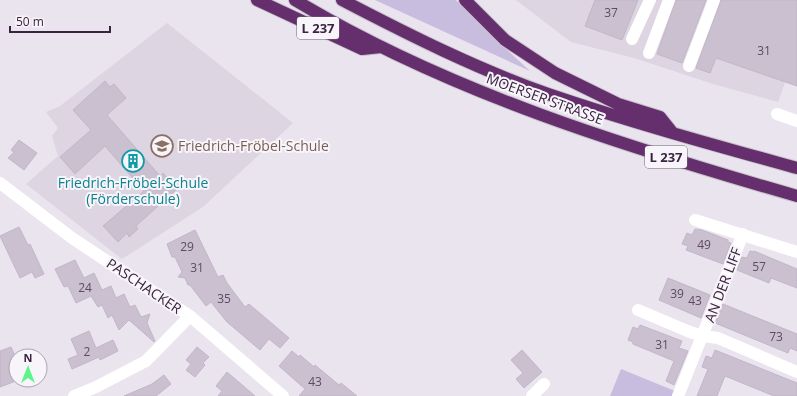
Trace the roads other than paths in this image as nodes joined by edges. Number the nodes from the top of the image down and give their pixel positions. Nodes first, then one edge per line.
1 (257, 0) edge
2 (295, 0) edge
3 (342, 0) edge
4 (465, 0) edge
5 (650, 0) edge
6 (669, 0) edge
7 (714, 0) edge
8 (632, 39) dead end
9 (381, 47) junction
10 (649, 53) dead end
11 (689, 66) dead end
12 (777, 114) dead end
13 (797, 121) edge
14 (672, 132) junction
15 (797, 168) edge
16 (0, 183) edge
17 (797, 196) edge
18 (695, 220) dead end
19 (743, 234) junction
20 (797, 252) edge
21 (638, 310) dead end
22 (190, 316) junction
23 (703, 336) junction
24 (797, 372) edge
25 (544, 384) dead end
26 (98, 391) edge
27 (74, 396) edge
28 (283, 396) edge
29 (532, 396) edge
30 (678, 396) edge

1 - 9 highway, L 237
2 - 9 highway, MOERSER STRASSE / L 237
3 - 14 highway, MOERSER STRASSE / L 237
4 - 14 highway, L 237
5 - 8 street
6 - 10 street
7 - 11 street
9 - 17 highway, MOERSER STRASSE / L 237
12 - 13 street
14 - 15 highway, MOERSER STRASSE / L 237
16 - 22 street, PASCHACKER
18 - 19 street, AN DER LIFF
19 - 20 street, AN DER LIFF
19 - 23 street, AN DER LIFF
21 - 23 street, AN DER LIFF
22 - 26 street
22 - 28 street, PASCHACKER
23 - 24 street, AN DER LIFF
23 - 30 street, AN DER LIFF
25 - 29 street
26 - 27 street

